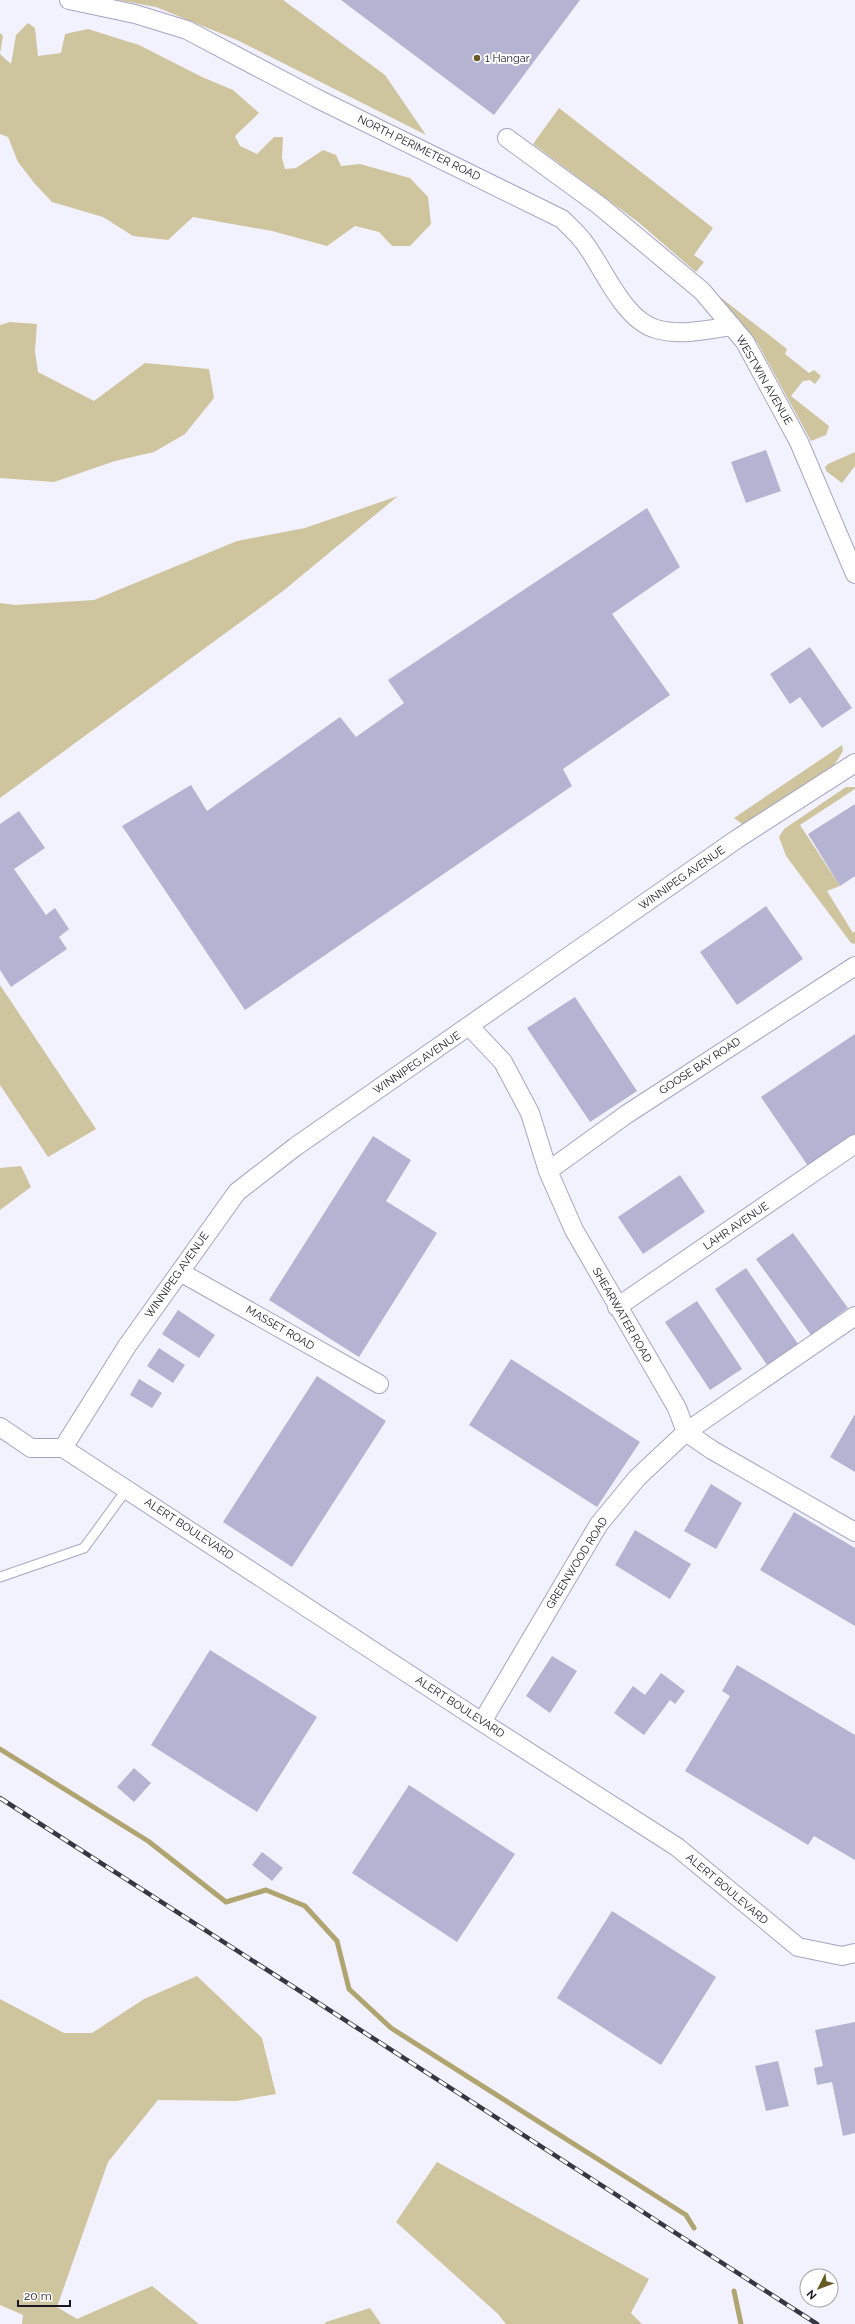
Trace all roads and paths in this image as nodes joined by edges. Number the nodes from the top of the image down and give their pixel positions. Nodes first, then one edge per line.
1 (69, 0) edge
2 (507, 138) dead end
3 (732, 326) junction
4 (855, 574) edge
5 (855, 763) edge
6 (855, 966) edge
7 (470, 1027) junction
8 (855, 1144) edge
9 (548, 1171) junction
10 (180, 1272) junction
11 (617, 1307) junction
12 (855, 1316) edge
13 (379, 1384) dead end
14 (0, 1427) edge
15 (686, 1432) junction
16 (63, 1448) junction
17 (127, 1489) junction
18 (855, 1532) edge
19 (0, 1577) edge
20 (482, 1722) junction
21 (855, 1953) edge

1 - 3 street, NORTH PERIMETER ROAD
2 - 3 street, WESTWIN AVENUE
3 - 4 street, WESTWIN AVENUE
5 - 7 street, WINNIPEG AVENUE
6 - 9 street, GOOSE BAY ROAD
7 - 9 street, SHEARWATER ROAD
7 - 10 street, WINNIPEG AVENUE
8 - 11 street, LAHR AVENUE
9 - 11 street, SHEARWATER ROAD
10 - 13 street, MASSET ROAD
10 - 16 street, WINNIPEG AVENUE
11 - 15 street, SHEARWATER ROAD
12 - 15 street, GREENWOOD ROAD
14 - 16 street
15 - 18 street
15 - 20 street, GREENWOOD ROAD
16 - 17 street, ALERT BOULEVARD
17 - 19 lane
17 - 20 street, ALERT BOULEVARD
20 - 21 street, ALERT BOULEVARD

